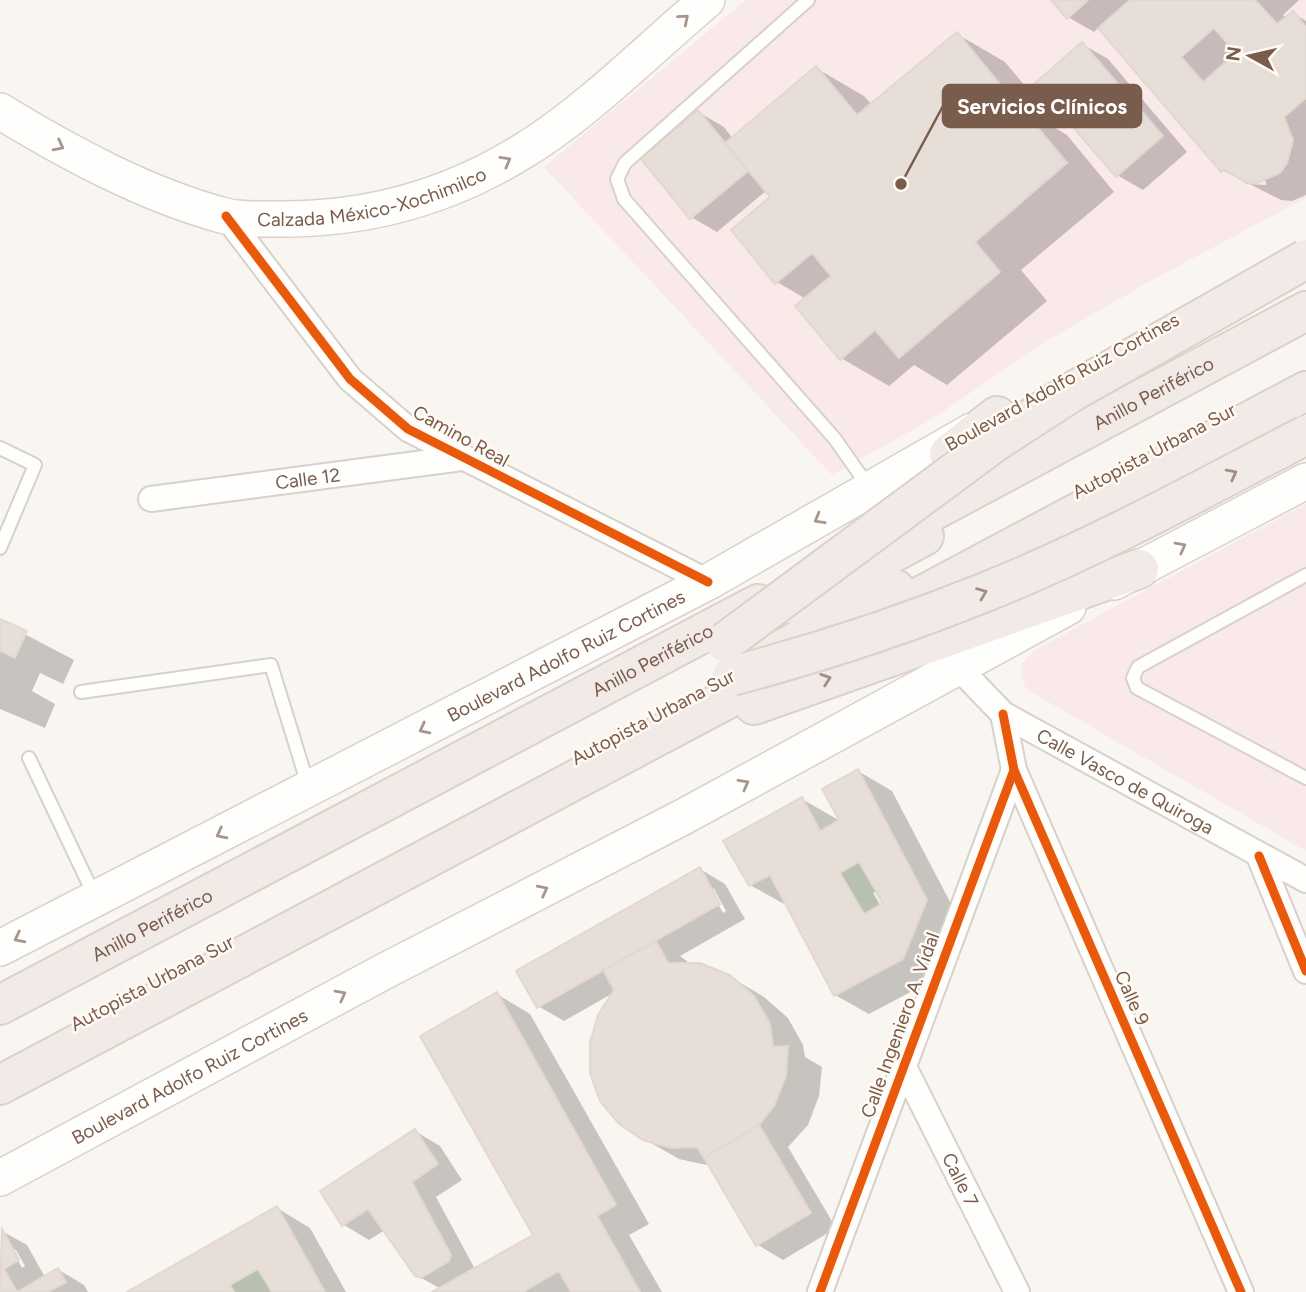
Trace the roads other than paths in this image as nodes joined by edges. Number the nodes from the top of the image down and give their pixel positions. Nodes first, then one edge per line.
1 (707, 0) edge
2 (808, 0) edge
3 (0, 111) edge
4 (226, 216) junction
5 (1306, 246) edge
6 (1306, 259) edge
7 (1306, 311) edge
8 (1306, 333) edge
9 (1306, 370) edge
10 (1306, 391) edge
11 (997, 416) junction
12 (1306, 435) edge
13 (0, 448) edge
14 (462, 458) junction
15 (1306, 481) edge
16 (870, 489) junction
17 (151, 499) dead end
18 (0, 548) edge
19 (1139, 569) junction
20 (1306, 575) edge
21 (708, 583) junction
22 (763, 602) junction
23 (728, 659) junction
24 (957, 666) junction
25 (81, 692) dead end
26 (1003, 714) junction
27 (646, 743) junction
28 (29, 758) dead end
29 (1014, 770) junction
30 (1306, 778) edge
31 (309, 788) junction
32 (1259, 856) junction
33 (1306, 880) edge
34 (95, 899) junction
35 (0, 948) edge
36 (1306, 971) edge
37 (0, 1006) edge
38 (0, 1025) edge
39 (0, 1063) edge
40 (903, 1065) junction
41 (0, 1085) edge
42 (0, 1178) edge
43 (820, 1292) edge
44 (1017, 1292) edge
45 (1241, 1292) edge

4 -> 1 main road, Calzada México-Xochimilco
2 - 16 lane
3 -> 4 main road, Calzada México-Xochimilco
4 - 14 street, Camino Real
5 - 11 main road, Boulevard Adolfo Ruiz Cortines
6 - 23 highway, bridge
7 - 22 highway, Anillo Periférico
8 - 23 highway, Autopista Urbana Sur, bridge
9 - 23 highway, Autopista Urbana Sur, bridge
10 - 27 highway
11 - 16 main road, Boulevard Adolfo Ruiz Cortines
11 - 22 highway
23 -> 12 highway, bridge
13 - 18 lane
14 - 17 street, Calle 12
14 - 21 street, Camino Real
19 -> 15 main road, Boulevard Adolfo Ruiz Cortines
16 -> 21 main road, Boulevard Adolfo Ruiz Cortines
19 - 24 main road, Boulevard Adolfo Ruiz Cortines
27 -> 19 highway
20 - 30 lane
21 -> 31 main road, Boulevard Adolfo Ruiz Cortines
22 - 37 highway, Anillo Periférico
23 - 38 highway, Autopista Urbana Sur
23 - 39 highway, Autopista Urbana Sur
24 - 26 street, Calle Vasco de Quiroga
42 -> 24 main road, Boulevard Adolfo Ruiz Cortines
25 - 31 lane
26 - 29 street, Calle 9
26 - 32 street, Calle Vasco de Quiroga
27 - 41 highway
28 - 34 lane
29 - 40 street, Calle Ingeniero A. Vidal
29 - 45 street, Calle 9
31 -> 34 main road, Boulevard Adolfo Ruiz Cortines
32 - 33 street, Calle Vasco de Quiroga
32 - 36 street
34 -> 35 main road, Boulevard Adolfo Ruiz Cortines
40 - 43 street, Calle Ingeniero A. Vidal
40 - 44 street, Calle 7

